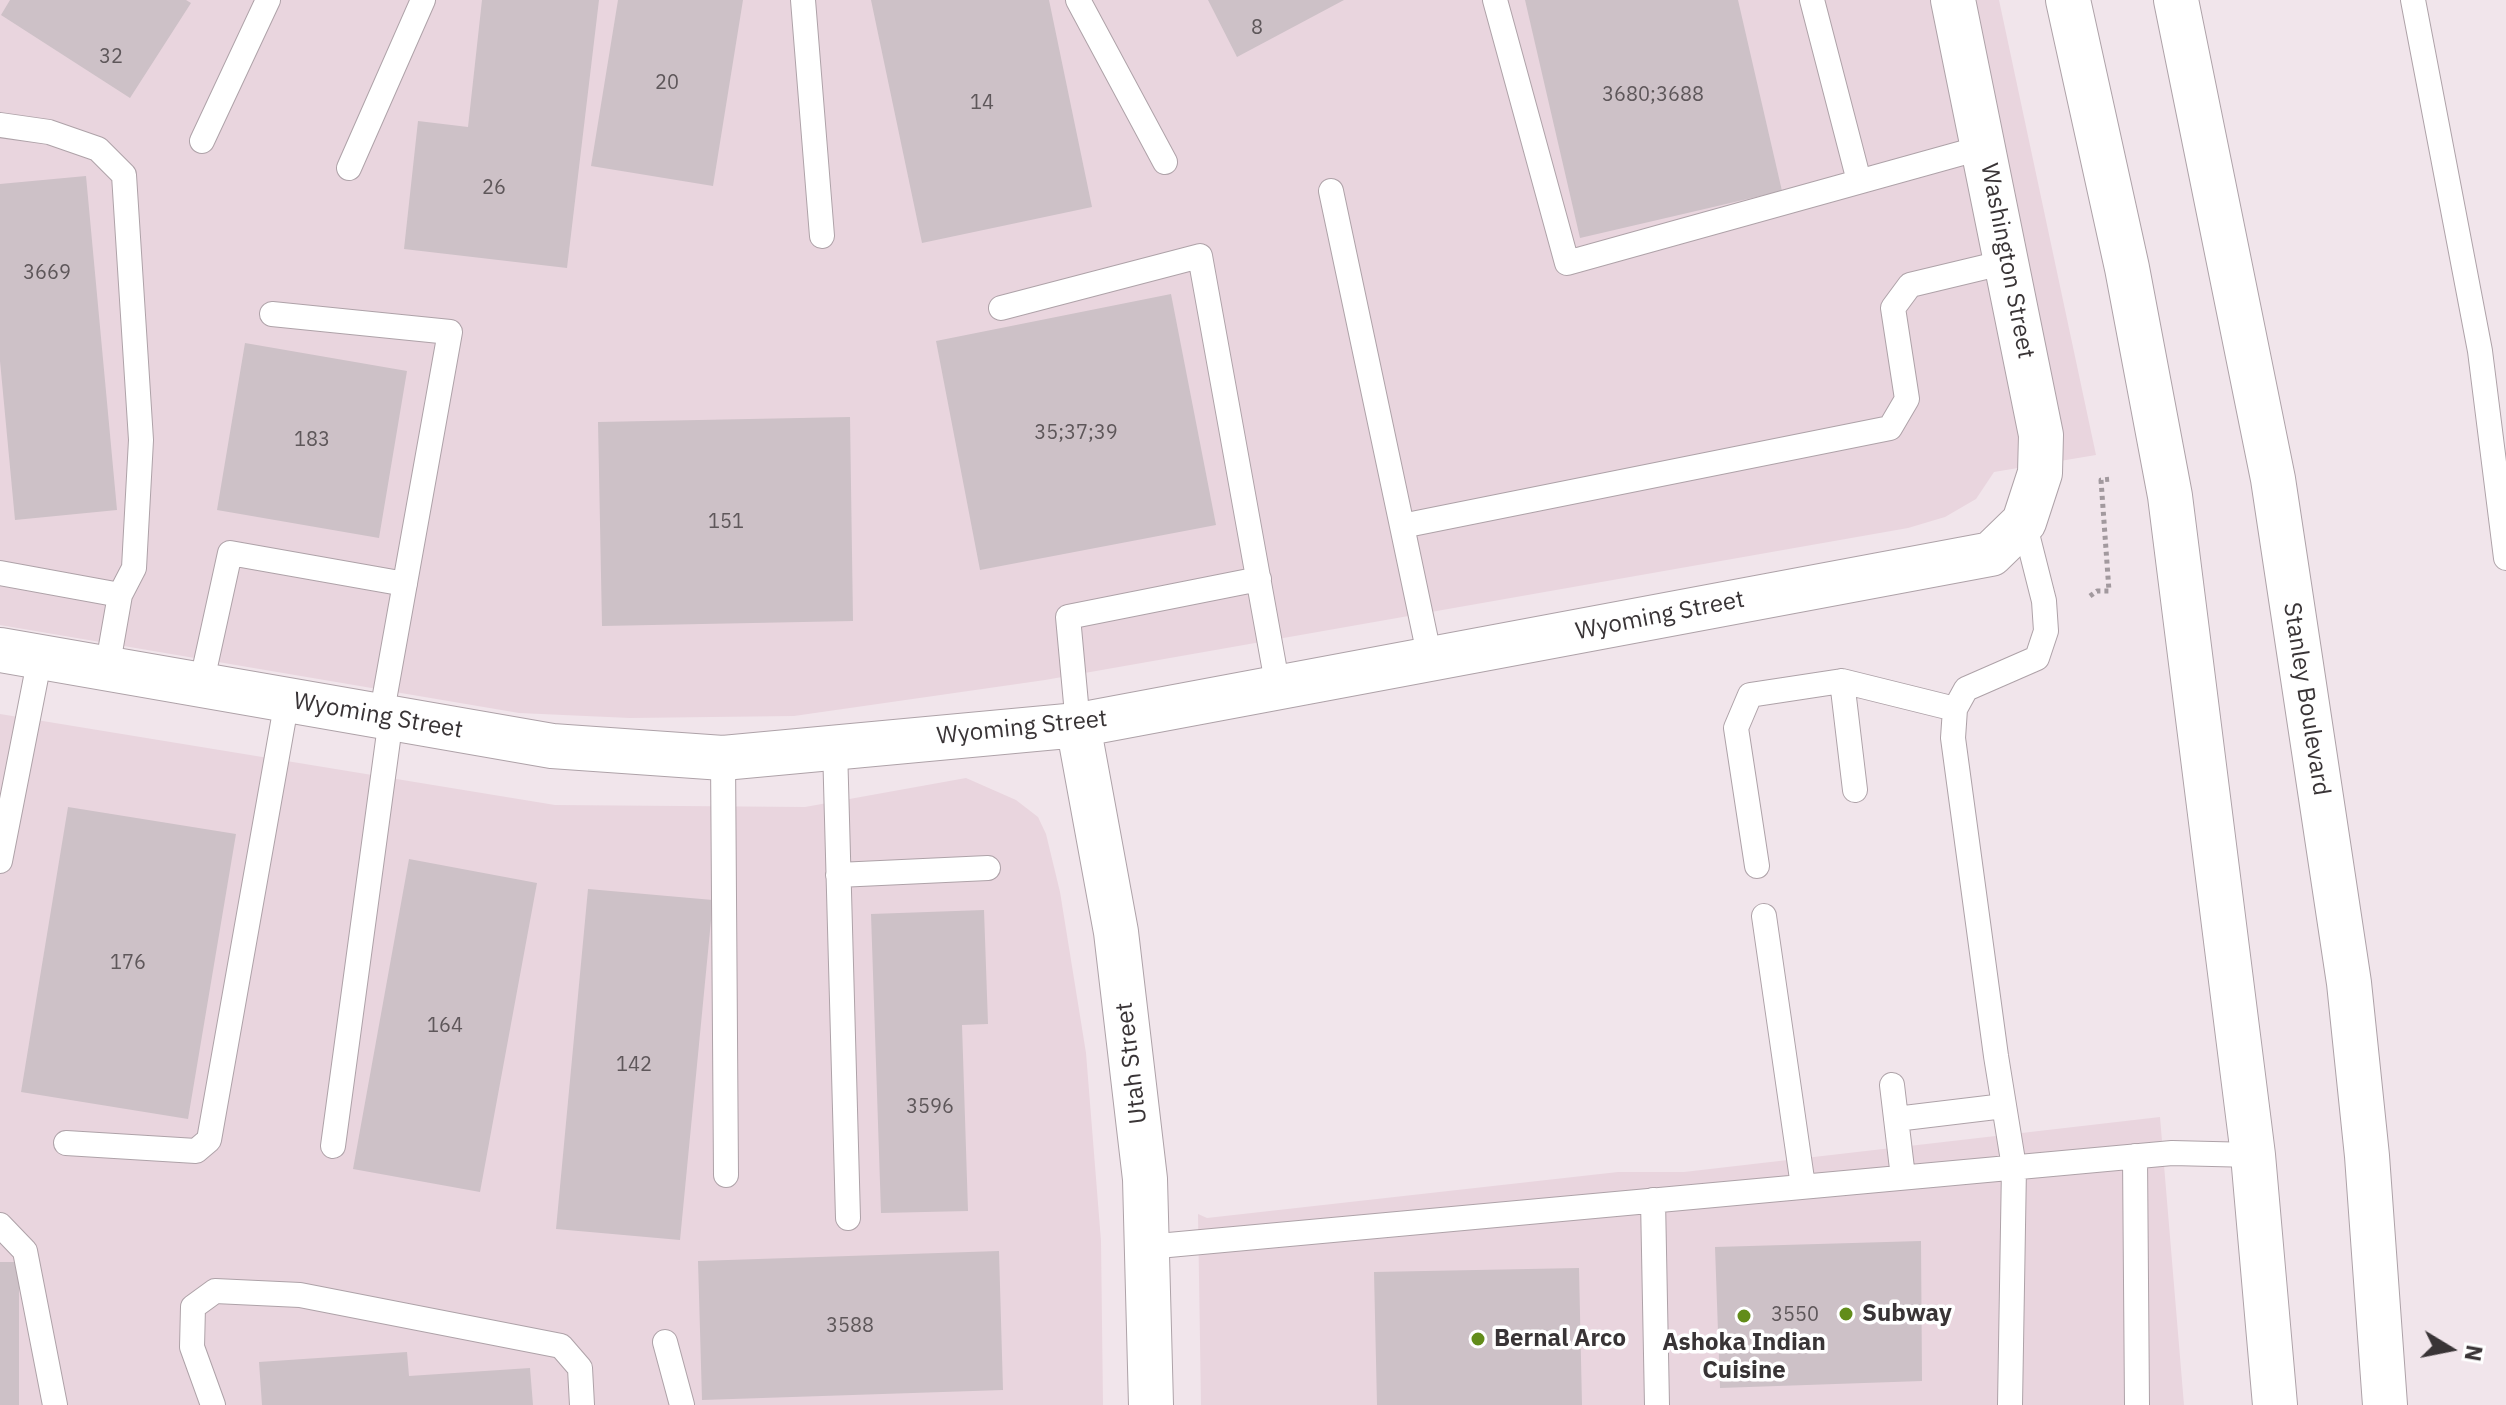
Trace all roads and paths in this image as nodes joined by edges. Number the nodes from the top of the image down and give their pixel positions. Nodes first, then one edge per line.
1 (268, 0) edge
2 (423, 0) edge
3 (803, 0) edge
4 (1078, 0) edge
5 (1495, 0) edge
6 (1812, 0) edge
7 (1953, 0) edge
8 (2068, 0) edge
9 (2176, 0) edge
10 (2413, 0) edge
11 (0, 125) edge
12 (202, 141) dead end
13 (1984, 147) junction
14 (1165, 162) dead end
15 (349, 168) dead end
16 (1859, 181) junction
17 (1331, 191) dead end
18 (822, 236) dead end
19 (2006, 262) junction
20 (1001, 308) dead end
21 (272, 314) dead end
22 (2112, 479) dead end
23 (2024, 522) junction
24 (1402, 526) junction
25 (2506, 558) edge
26 (0, 573) edge
27 (1259, 579) junction
28 (405, 584) junction
29 (120, 595) junction
30 (2090, 596) dead end
31 (20, 654) edge
32 (1430, 659) junction
33 (107, 669) junction
34 (1842, 681) junction
35 (201, 685) junction
36 (1278, 688) junction
37 (287, 700) junction
38 (1955, 709) junction
39 (386, 717) junction
40 (1078, 725) junction
41 (835, 747) junction
42 (723, 758) junction
43 (1855, 790) dead end
44 (0, 861) edge
45 (1757, 866) dead end
46 (988, 868) dead end
47 (838, 875) junction
48 (1764, 916) dead end
49 (1892, 1085) dead end
50 (2004, 1106) junction
51 (1896, 1119) junction
52 (66, 1143) dead end
53 (333, 1146) dead end
54 (2253, 1155) junction
55 (2135, 1156) junction
56 (2014, 1167) junction
57 (726, 1175) dead end
58 (1903, 1177) junction
59 (1803, 1186) junction
60 (1653, 1200) junction
61 (848, 1218) dead end
62 (0, 1225) edge
63 (1147, 1247) junction
64 (665, 1342) dead end
65 (55, 1405) edge
66 (213, 1405) edge
67 (582, 1405) edge
68 (682, 1405) edge
69 (1151, 1405) edge
70 (1657, 1405) edge
71 (2010, 1405) edge
72 (2137, 1405) edge
73 (2275, 1405) edge
74 (2385, 1405) edge

1 - 12 lane
2 - 15 lane
3 - 18 lane
4 - 14 lane
5 - 16 lane
6 - 16 lane
7 - 13 street, Washington Street
8 - 54 street
9 - 74 street, Stanley Boulevard
10 - 25 lane
11 - 29 lane
13 - 16 lane
13 - 19 street, Washington Street
17 - 24 lane
19 - 23 street, Washington Street
19 - 24 lane
20 - 27 lane
21 - 28 lane
22 - 30 path
23 - 32 street, Wyoming Street
23 - 38 lane
24 - 32 lane
26 - 29 lane
27 - 36 lane
27 - 40 lane
28 - 35 lane
28 - 39 lane
29 - 33 lane
31 - 33 street, Wyoming Street
31 - 44 lane
32 - 36 street, Wyoming Street
33 - 35 street, Wyoming Street
34 - 38 lane
34 - 43 lane
34 - 45 lane
35 - 37 street, Wyoming Street
36 - 40 street, Wyoming Street
37 - 39 street, Wyoming Street
37 - 52 lane
38 - 50 lane
39 - 42 street, Wyoming Street
39 - 53 lane
40 - 41 street, Wyoming Street
40 - 63 street, Utah Street
41 - 42 street, Wyoming Street
41 - 47 lane
42 - 57 lane
46 - 47 lane
47 - 61 lane
48 - 59 lane
49 - 51 lane
50 - 51 lane
50 - 56 lane
51 - 58 lane
54 - 55 lane
54 - 73 street
55 - 56 lane
55 - 72 lane
56 - 58 lane
56 - 71 lane
58 - 59 lane
59 - 60 lane
60 - 63 lane
60 - 70 lane
62 - 65 lane
63 - 69 street, Utah Street
64 - 68 lane
66 - 67 lane

